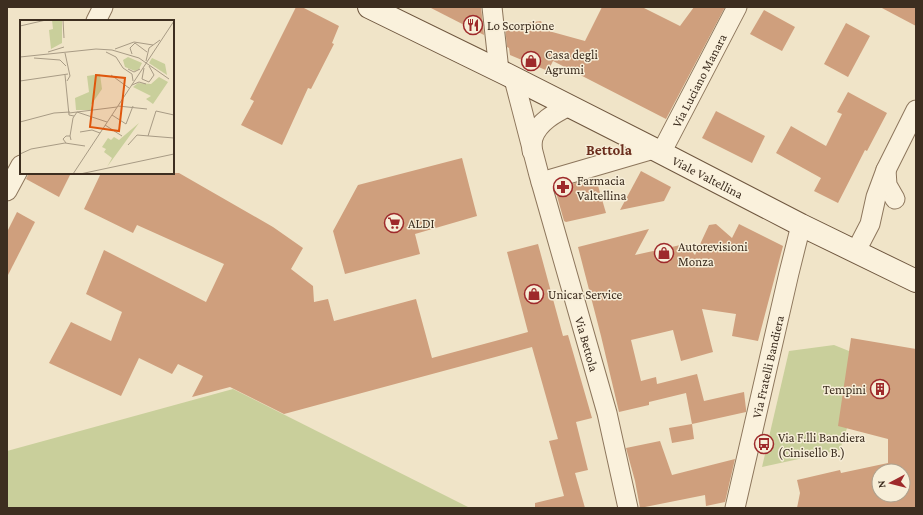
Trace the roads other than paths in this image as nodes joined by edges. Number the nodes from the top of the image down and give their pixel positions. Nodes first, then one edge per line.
1 (103, 7) edge
2 (369, 7) edge
3 (492, 7) edge
4 (737, 7) edge
5 (96, 20) edge
6 (507, 75) junction
7 (569, 106) junction
8 (916, 110) edge
9 (532, 151) junction
10 (658, 151) junction
11 (20, 166) edge
12 (886, 170) junction
13 (541, 182) junction
14 (7, 191) edge
15 (895, 199) dead end
16 (801, 225) junction
17 (856, 251) junction
18 (916, 281) edge
19 (628, 508) edge
20 (735, 508) edge

1 - 5 street
2 - 6 main road, Viale Valtellina
3 - 6 street, Via Bettola
4 - 10 street, Via Luciano Manara
6 - 7 main road, Viale Valtellina
6 - 9 street, Via Bettola
7 - 9 street, Via Bettola
7 - 10 main road, Viale Valtellina
8 - 12 street
9 - 13 street, Via Bettola
10 - 13 street
10 - 16 main road, Viale Valtellina
11 - 14 street
12 - 15 street
12 - 17 street
13 - 19 street, Via Bettola
16 - 17 main road, Viale Valtellina
16 - 20 street, Via Fratelli Bandiera
17 - 18 main road, Viale Valtellina

